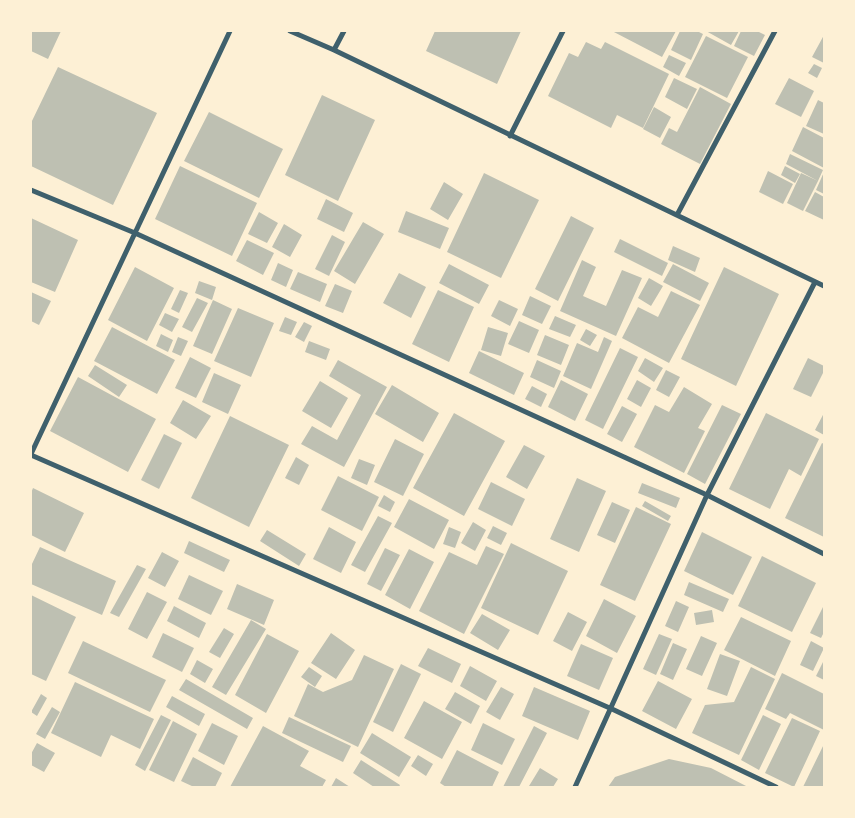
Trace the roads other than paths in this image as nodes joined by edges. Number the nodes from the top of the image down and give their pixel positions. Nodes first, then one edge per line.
1 (230, 31) edge
2 (290, 31) edge
3 (344, 31) edge
4 (562, 31) edge
5 (775, 31) edge
6 (334, 50) junction
7 (510, 136) junction
8 (31, 190) edge
9 (677, 215) junction
10 (135, 234) junction
11 (815, 282) junction
12 (824, 286) edge
13 (31, 455) edge
14 (707, 495) junction
15 (824, 554) edge
16 (612, 709) junction
17 (575, 787) edge
18 (776, 787) edge

1 - 10 street
2 - 6 street
3 - 6 street
4 - 7 street
5 - 9 street
6 - 7 street
7 - 9 street
8 - 10 street
9 - 11 street
10 - 13 street
10 - 14 street
11 - 12 street
11 - 14 street
13 - 16 street
14 - 15 street
14 - 16 street
16 - 17 street
16 - 18 street

